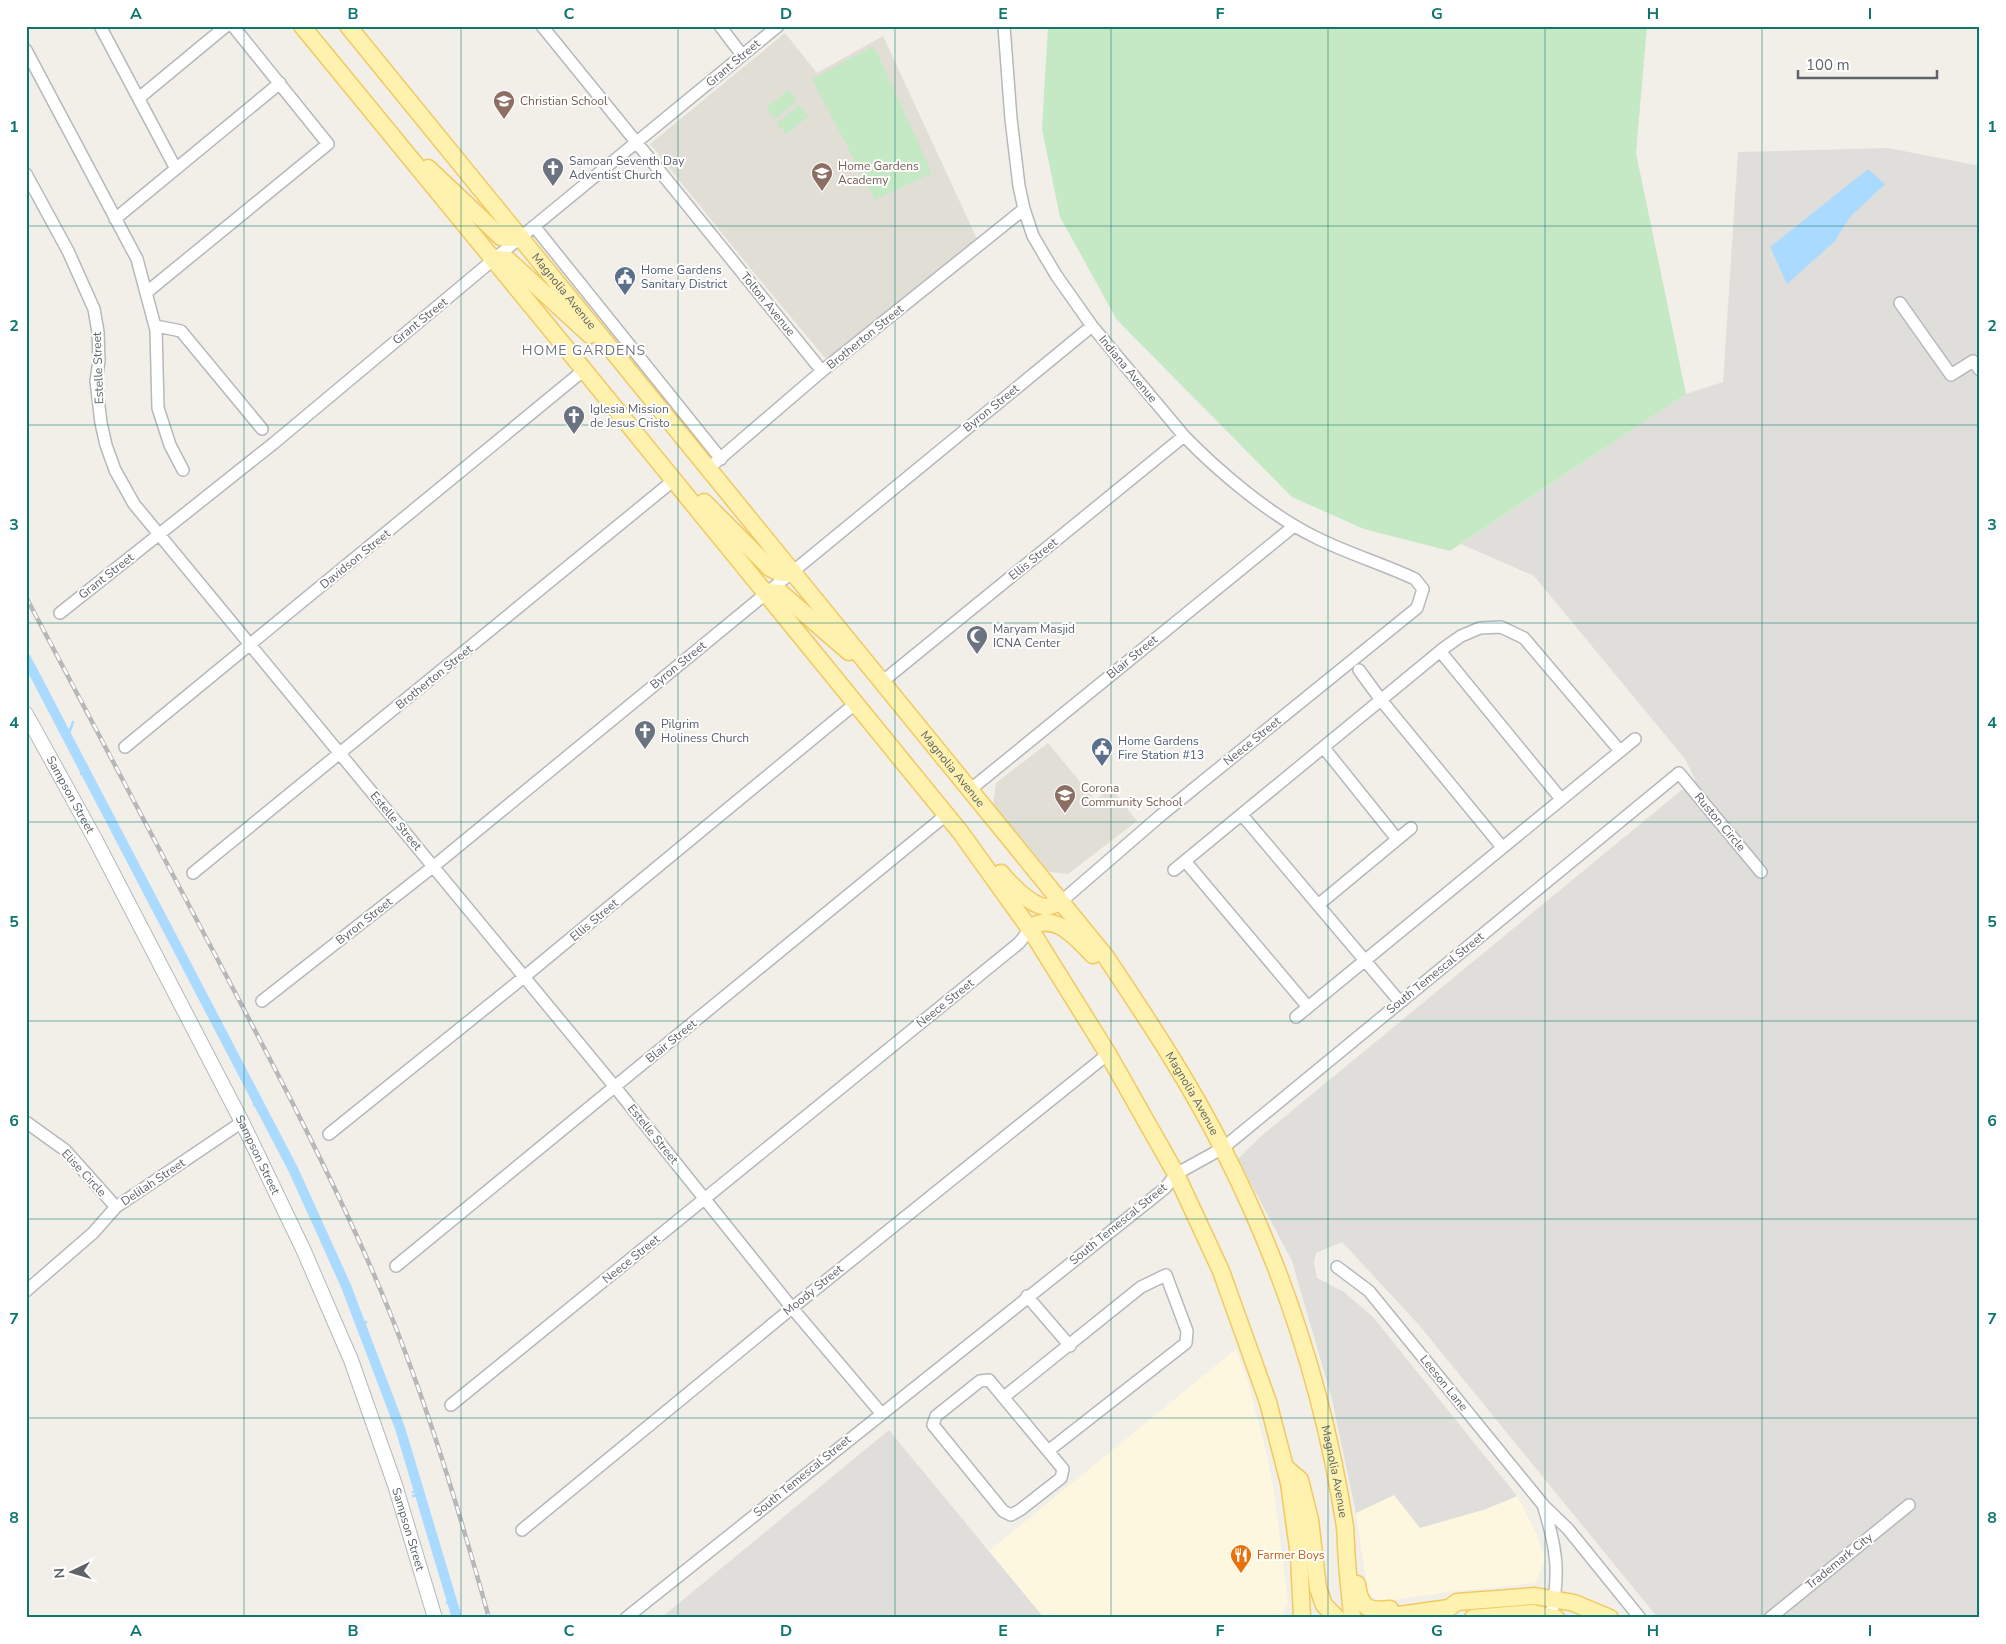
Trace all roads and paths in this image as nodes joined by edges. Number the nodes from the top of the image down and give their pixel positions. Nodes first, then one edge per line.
1 (226, 26) edge
2 (233, 26) edge
3 (302, 26) edge
4 (348, 26) edge
5 (542, 26) edge
6 (720, 26) edge
7 (778, 26) edge
8 (1004, 26) edge
9 (104, 28) edge
10 (26, 50) edge
11 (742, 55) junction
12 (280, 83) junction
13 (138, 98) junction
14 (380, 122) junction
15 (638, 143) junction
16 (176, 169) junction
17 (26, 174) edge
18 (1024, 210) junction
19 (115, 219) junction
20 (534, 226) junction
21 (521, 237) junction
22 (493, 260) junction
23 (147, 292) junction
24 (1900, 303) dead end
25 (156, 326) junction
26 (1092, 326) junction
27 (584, 370) junction
28 (1980, 370) edge
29 (630, 372) junction
30 (822, 372) junction
31 (262, 429) dead end
32 (1184, 436) junction
33 (715, 463) junction
34 (183, 470) dead end
35 (674, 480) junction
36 (1294, 526) junction
37 (158, 535) junction
38 (793, 571) junction
39 (1424, 589) joint
40 (766, 592) junction
41 (60, 612) dead end
42 (251, 644) junction
43 (1440, 651) junction
44 (1359, 670) dead end
45 (882, 681) junction
46 (1381, 700) junction
47 (856, 703) junction
48 (26, 714) edge
49 (1635, 738) dead end
50 (125, 747) dead end
51 (1324, 748) junction
52 (1620, 751) junction
53 (340, 753) junction
54 (1679, 773) joint
55 (971, 789) junction
56 (1561, 799) junction
57 (1242, 814) junction
58 (946, 816) junction
59 (1411, 828) dead end
60 (961, 833) junction
61 (1397, 839) junction
62 (1502, 847) junction
63 (1186, 861) junction
64 (434, 866) junction
65 (1174, 870) dead end
66 (1761, 872) dead end
67 (193, 873) dead end
68 (1060, 902) junction
69 (1318, 905) junction
70 (1029, 928) junction
71 (1365, 960) junction
72 (524, 977) junction
73 (1125, 985) junction
74 (262, 1001) dead end
75 (1400, 1002) junction
76 (1308, 1007) junction
77 (1296, 1017) dead end
78 (1108, 1054) junction
79 (615, 1087) junction
80 (26, 1122) edge
81 (242, 1122) junction
82 (329, 1134) dead end
83 (1223, 1148) junction
84 (1176, 1174) junction
85 (705, 1200) junction
86 (116, 1207) junction
87 (396, 1266) dead end
88 (1337, 1267) dead end
89 (26, 1292) edge
90 (1028, 1296) junction
91 (792, 1308) junction
92 (1070, 1346) junction
93 (1004, 1397) junction
94 (451, 1405) dead end
95 (881, 1414) junction
96 (1048, 1451) junction
97 (1285, 1467) junction
98 (1909, 1504) dead end
99 (1544, 1506) junction
100 (522, 1530) dead end
101 (1345, 1530) junction
102 (1555, 1600) junction
103 (1457, 1602) junction
104 (1554, 1617) edge
105 (435, 1618) edge
106 (626, 1618) edge
107 (1302, 1618) edge
108 (1337, 1618) edge
109 (1352, 1618) edge
110 (1377, 1618) edge
111 (1473, 1618) edge
112 (1610, 1618) edge
113 (1640, 1618) edge
114 (1770, 1618) edge

1 - 13 street
2 - 12 street
3 - 14 main road
4 - 21 main road, Magnolia Avenue
5 - 15 street, Tolton Avenue
6 - 11 street
7 - 11 street, Grant Street
8 - 18 street, Indiana Avenue
9 - 13 street
10 - 19 street
11 - 15 street, Grant Street
12 - 16 street
12 - 23 street
13 - 16 street
14 - 21 main road
14 - 22 main road
15 - 20 street, Grant Street
15 - 30 street, Tolton Avenue
16 - 19 street
17 - 37 street, Estelle Street
18 - 26 street, Indiana Avenue
18 - 30 street, Brotherton Street
19 - 23 street
20 - 21 street, Grant Street
20 - 33 street, Magnolia Avenue
21 - 22 street, Grant Street
21 - 29 main road, Magnolia Avenue
22 - 27 main road
22 - 29 main road
22 - 37 street, Grant Street
23 - 25 street
24 - 28 street
25 - 31 street
25 - 34 street
26 - 32 street, Indiana Avenue
26 - 38 street, Byron Street
27 - 35 main road
27 - 42 street, Davidson Street
29 - 33 main road, Magnolia Avenue
30 - 33 street, Brotherton Street
32 - 36 street, Indiana Avenue
32 - 45 street, Ellis Street
33 - 38 main road, Magnolia Avenue
35 - 38 main road
35 - 40 main road
35 - 53 street, Brotherton Street
36 - 39 street, Indiana Avenue
36 - 55 street, Blair Street
37 - 41 street, Grant Street
37 - 42 street, Estelle Street
38 - 40 street, Byron Street
38 - 45 main road, Magnolia Avenue
39 - 68 street, Neece Street
40 - 45 main road
40 - 47 main road
40 - 64 street, Byron Street
42 - 50 street, Davidson Street
42 - 53 street, Estelle Street
43 - 46 street
43 - 52 street
43 - 56 street
44 - 46 street
45 - 55 main road, Magnolia Avenue
46 - 51 street
46 - 62 street
47 - 58 main road
47 - 72 street, Ellis Street
48 - 81 street, Sampson Street
49 - 52 street
51 - 57 street
51 - 61 street
52 - 56 street
53 - 64 street, Estelle Street
53 - 67 street, Brotherton Street
54 - 66 street, Ruston Circle
54 - 75 street, South Temescal Street
55 - 68 main road, Magnolia Avenue
56 - 62 street
57 - 63 street
57 - 69 street
58 - 60 main road
58 - 79 street, Blair Street
59 - 61 street
60 - 68 main road
60 - 70 main road
61 - 69 street
62 - 71 street
63 - 65 street
63 - 76 street
64 - 72 street, Estelle Street
64 - 74 street, Byron Street
68 - 70 street, Neece Street
68 - 73 main road, Magnolia Avenue
69 - 71 street
70 - 73 main road
70 - 78 main road
70 - 85 street, Neece Street
71 - 75 street
71 - 76 street
72 - 79 street, Estelle Street
72 - 82 street, Ellis Street
73 - 83 main road, Magnolia Avenue
75 - 83 street, South Temescal Street
76 - 77 street
78 - 84 main road
78 - 91 street, Moody Street
79 - 85 street, Estelle Street
79 - 87 street, Blair Street
80 - 86 street, Elise Circle
81 - 86 street, Delilah Street
81 - 105 street, Sampson Street
83 - 84 street, South Temescal Street
83 - 101 main road, Magnolia Avenue
84 - 90 street, South Temescal Street
84 - 97 main road
85 - 91 street, Estelle Street
85 - 94 street, Neece Street
86 - 89 street, Delilah Street
88 - 99 street, Leeson Lane
90 - 92 street
90 - 95 street, South Temescal Street
91 - 95 street, Estelle Street
91 - 100 street, Moody Street
92 - 93 street
92 - 96 street
93 - 96 street
93 - 96 street
95 - 106 street, South Temescal Street
97 - 107 main road
97 - 108 main road
98 - 114 street, Trademark City
99 - 102 street, Leeson Lane
99 - 113 street, Leeson Lane
101 - 103 main road
101 - 109 main road, Magnolia Avenue
102 - 103 main road
102 - 104 street, Leeson Lane
102 - 112 main road
103 - 110 main road
104 - 111 main road

